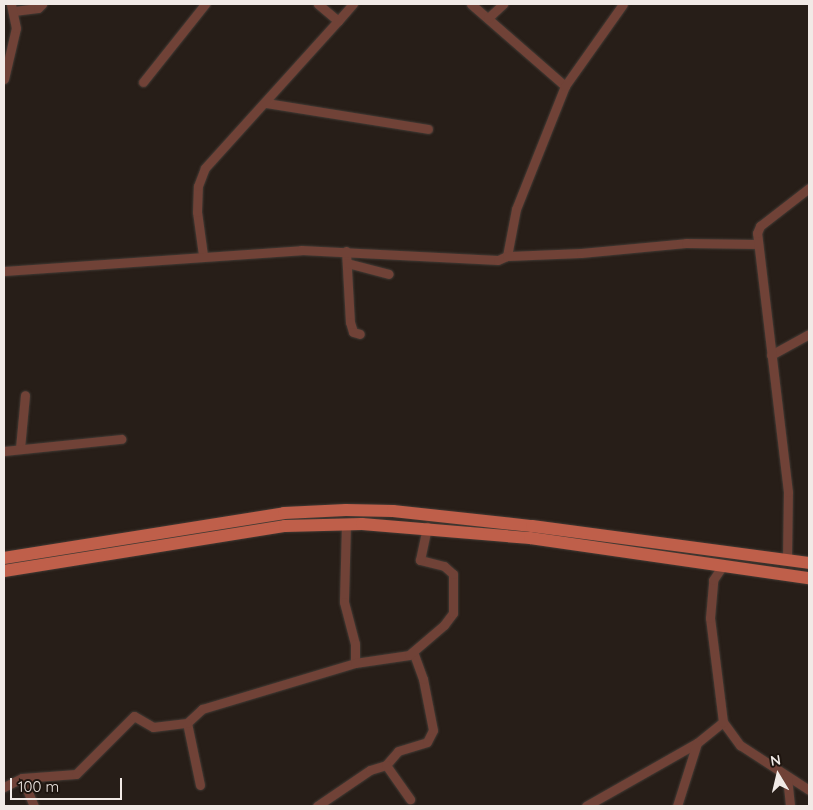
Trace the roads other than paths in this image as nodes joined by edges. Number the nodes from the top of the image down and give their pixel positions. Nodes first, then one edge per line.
1 (42, 4) edge
2 (205, 4) edge
3 (318, 4) edge
4 (353, 4) edge
5 (471, 4) edge
6 (503, 4) edge
7 (623, 4) edge
8 (12, 7) edge
9 (488, 18) junction
10 (338, 21) junction
11 (4, 79) edge
12 (143, 82) dead end
13 (565, 86) junction
14 (266, 104) junction
15 (428, 129) dead end
16 (809, 188) edge
17 (758, 244) junction
18 (346, 251) junction
19 (203, 255) junction
20 (507, 256) junction
21 (346, 263) junction
22 (4, 271) edge
23 (389, 274) dead end
24 (360, 334) dead end
25 (809, 334) edge
26 (771, 355) junction
27 (25, 395) dead end
28 (121, 439) dead end
29 (20, 448) junction
30 (4, 451) edge
31 (405, 512) junction
32 (346, 524) junction
33 (404, 525) junction
34 (427, 527) junction
35 (4, 558) edge
36 (786, 560) junction
37 (809, 563) edge
38 (721, 568) junction
39 (4, 570) edge
40 (809, 578) edge
41 (413, 652) junction
42 (355, 663) junction
43 (723, 722) junction
44 (187, 723) junction
45 (698, 743) junction
46 (386, 765) junction
47 (22, 778) junction
48 (787, 778) junction
49 (200, 785) dead end
50 (4, 786) edge
51 (809, 790) edge
52 (410, 799) dead end
53 (34, 806) edge
54 (317, 806) edge
55 (586, 806) edge
56 (677, 806) edge
57 (790, 806) edge

1 - 8 street
2 - 12 street
3 - 10 street
4 - 10 street
5 - 9 street
6 - 9 street
7 - 13 street
8 - 11 street
9 - 13 street
10 - 14 street
13 - 20 street
14 - 15 street
14 - 19 street
16 - 17 street
17 - 20 street
17 - 26 street
18 - 19 street
18 - 20 street
18 - 21 street
19 - 22 street
21 - 23 street
21 - 24 street
25 - 26 street
26 - 36 street
27 - 29 street
28 - 29 street
29 - 30 street
31 - 33 main road
31 - 35 main road
31 - 36 main road
32 - 33 main road
32 - 39 main road
32 - 42 street
33 - 34 main road
34 - 38 main road
34 - 41 street
36 - 37 main road
38 - 40 main road
38 - 43 street
41 - 42 street
41 - 46 street
42 - 44 street
43 - 45 street
43 - 48 street
44 - 47 street
44 - 49 street
45 - 55 street
45 - 56 street
46 - 52 street
46 - 54 street
47 - 50 street
47 - 53 street
48 - 51 street
48 - 57 street

